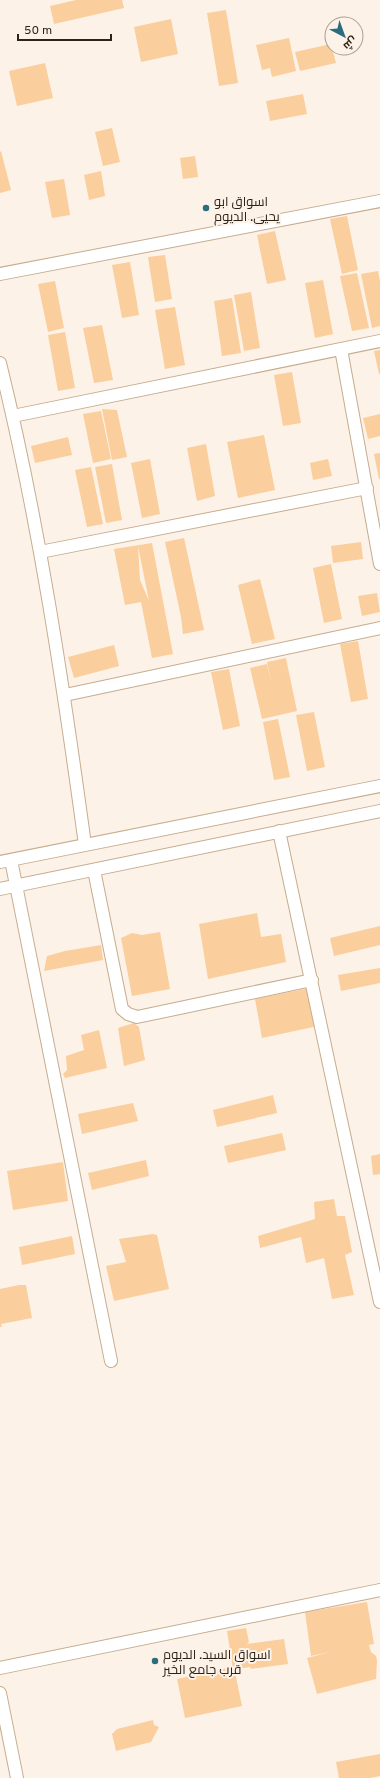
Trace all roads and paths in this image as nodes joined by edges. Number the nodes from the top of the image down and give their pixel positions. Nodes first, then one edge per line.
1 (380, 201) edge
2 (0, 274) edge
3 (380, 341) edge
4 (341, 349) junction
5 (0, 363) edge
6 (13, 416) junction
7 (367, 488) junction
8 (40, 552) junction
9 (380, 564) edge
10 (380, 628) edge
11 (65, 695) junction
12 (380, 786) edge
13 (380, 811) edge
14 (279, 831) junction
15 (85, 845) junction
16 (6, 861) edge
17 (94, 870) junction
18 (16, 885) junction
19 (0, 888) edge
20 (312, 980) junction
21 (380, 1302) edge
22 (112, 1361) dead end
23 (380, 1590) edge
24 (0, 1668) edge
25 (0, 1693) edge
26 (17, 1778) edge

1 - 2 street
3 - 4 street
4 - 6 street
4 - 7 street
5 - 6 street
6 - 8 street
7 - 8 street
7 - 9 street
8 - 11 street
10 - 11 street
11 - 15 street
12 - 15 street
13 - 14 street
14 - 17 street
14 - 20 street
15 - 16 street
16 - 18 street
17 - 18 street
17 - 20 street
18 - 19 street
18 - 22 street
20 - 21 street
23 - 24 street
25 - 26 street

